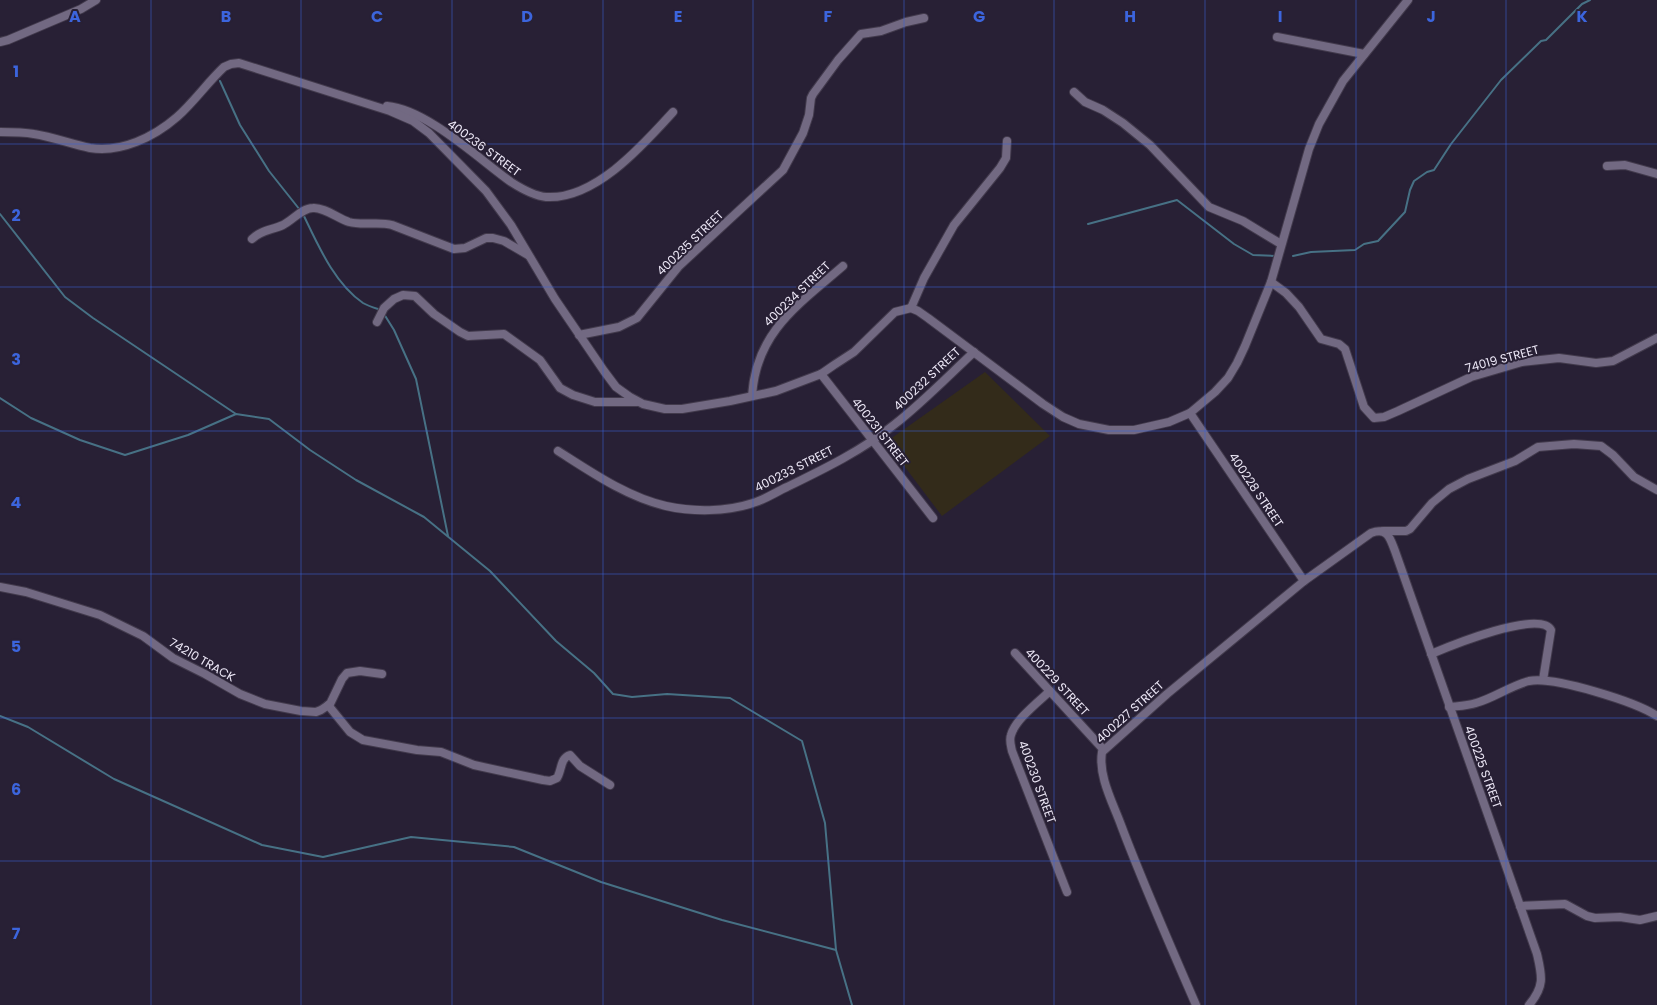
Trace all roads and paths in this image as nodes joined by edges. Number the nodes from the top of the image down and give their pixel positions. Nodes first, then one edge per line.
1 (96, 0) edge
2 (1408, 0) edge
3 (924, 18) dead end
4 (1277, 37) dead end
5 (0, 42) edge
6 (1364, 54) junction
7 (1074, 92) dead end
8 (375, 106) junction
9 (673, 112) dead end
10 (0, 132) edge
11 (1007, 141) dead end
12 (1607, 166) dead end
13 (1657, 174) edge
14 (252, 239) dead end
15 (1281, 244) junction
16 (530, 256) junction
17 (843, 266) dead end
18 (1271, 282) junction
19 (911, 308) junction
20 (377, 322) dead end
21 (579, 335) junction
22 (1657, 338) edge
23 (974, 352) junction
24 (821, 374) junction
25 (752, 396) junction
26 (639, 402) junction
27 (1190, 413) junction
28 (872, 441) junction
29 (558, 451) dead end
30 (1657, 490) edge
31 (933, 518) dead end
32 (1381, 531) junction
33 (1304, 581) junction
34 (0, 587) edge
35 (1015, 654) dead end
36 (1431, 654) junction
37 (382, 674) dead end
38 (1543, 680) junction
39 (1050, 691) junction
40 (328, 705) junction
41 (1449, 707) junction
42 (1657, 716) edge
43 (1103, 749) junction
44 (610, 785) dead end
45 (1067, 892) dead end
46 (1520, 906) junction
47 (1657, 916) edge
48 (1196, 1005) edge
49 (1529, 1005) edge

1 - 5 street
2 - 6 street
3 - 21 street, 400235 STREET
4 - 6 street
6 - 15 street
7 - 15 street
8 - 9 street, 400236 STREET
8 - 10 street
8 - 16 street
11 - 19 street
12 - 13 street
14 - 16 street
15 - 18 street
16 - 21 street
17 - 25 street, 400234 STREET
18 - 22 street, 74019 STREET
18 - 27 street
19 - 23 street
19 - 24 street
20 - 26 street
21 - 26 street
23 - 27 street
23 - 28 street, 400232 STREET
24 - 25 street
24 - 28 street, 400231 STREET
25 - 26 street
27 - 33 street, 400228 STREET
28 - 29 street, 400233 STREET
28 - 31 street, 400231 STREET
30 - 32 street
32 - 33 street, 400227 STREET
32 - 36 street, 400225 STREET
33 - 43 street, 400227 STREET
34 - 40 street, 74210 TRACK
35 - 39 street, 400229 STREET
36 - 38 street
36 - 41 street, 400225 STREET
37 - 40 street
38 - 41 street
38 - 42 street
39 - 43 street, 400229 STREET
39 - 45 street, 400230 STREET
40 - 44 street
41 - 46 street, 400225 STREET
43 - 48 street, 400227 STREET
46 - 47 street
46 - 49 street, 400225 STREET

